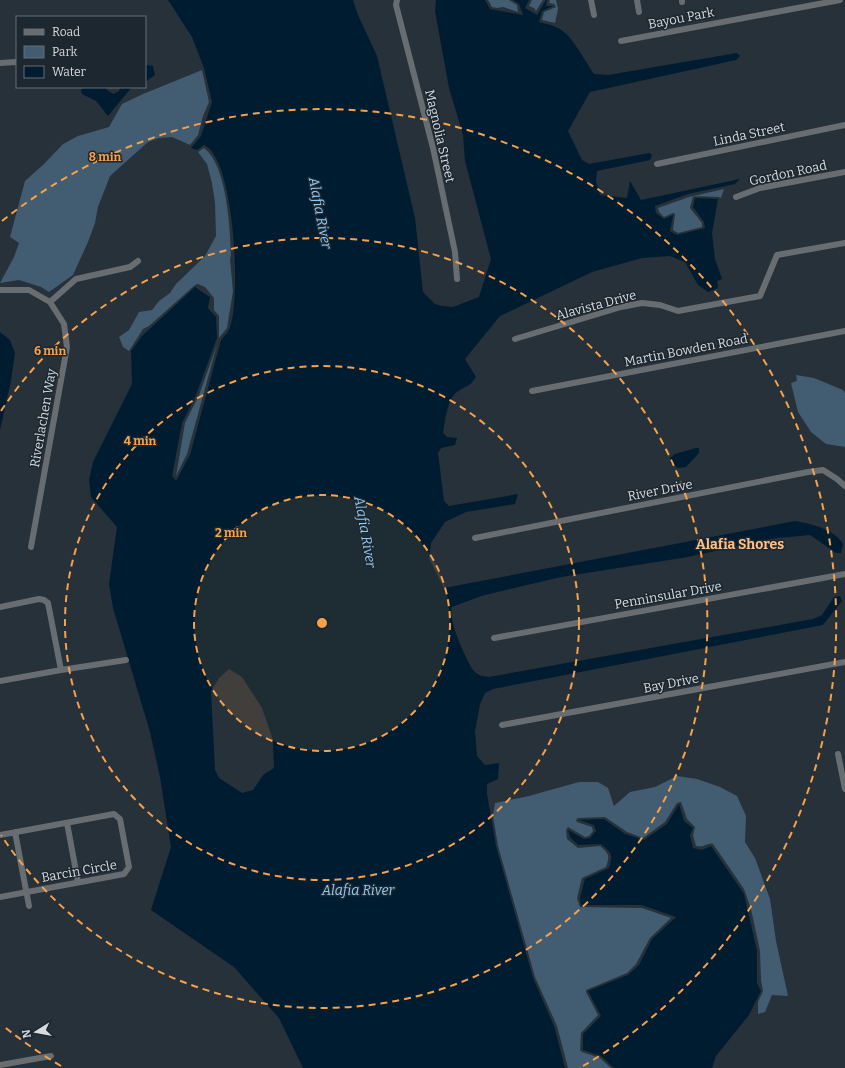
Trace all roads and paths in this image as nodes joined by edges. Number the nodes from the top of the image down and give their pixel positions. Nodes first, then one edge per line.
1 (397, 0) edge
2 (591, 0) edge
3 (637, 0) edge
4 (840, 0) edge
5 (639, 12) dead end
6 (594, 15) dead end
7 (621, 41) dead end
8 (16, 62) edge
9 (0, 63) edge
10 (845, 125) edge
11 (657, 164) dead end
12 (845, 172) edge
13 (736, 197) dead end
14 (845, 243) edge
15 (138, 261) dead end
16 (457, 279) dead end
17 (0, 290) edge
18 (50, 302) junction
19 (845, 331) edge
20 (515, 339) dead end
21 (532, 391) dead end
22 (845, 486) edge
23 (474, 538) dead end
24 (31, 547) dead end
25 (845, 574) edge
26 (0, 607) edge
27 (494, 638) dead end
28 (126, 660) dead end
29 (845, 662) edge
30 (61, 670) junction
31 (0, 681) edge
32 (502, 725) dead end
33 (838, 754) dead end
34 (845, 789) edge
35 (67, 823) junction
36 (15, 832) junction
37 (0, 835) edge
38 (78, 882) junction
39 (25, 892) junction
40 (0, 897) edge
41 (29, 906) dead end
42 (51, 1056) dead end
43 (0, 1066) edge

1 - 16 street, Magnolia Street
2 - 6 street
3 - 5 street
4 - 7 street, Bayou Park
8 - 9 street
10 - 11 street, Linda Street
12 - 13 street, Gordon Road
14 - 20 street, Alavista Drive
15 - 18 street
17 - 18 street, Riverlachen Way
18 - 24 street, Riverlachen Way
19 - 21 street, Martin Bowden Road
22 - 23 street, River Drive
25 - 27 street, Penninsular Drive
26 - 30 street
28 - 30 street
29 - 32 street, Bay Drive
30 - 31 street
33 - 34 street
35 - 36 street, Barcin Circle
35 - 38 street
35 - 38 street, Barcin Circle
36 - 37 street, Barcin Circle
36 - 39 street
38 - 39 street, Barcin Circle
39 - 40 street, Barcin Circle
39 - 41 street
42 - 43 street

